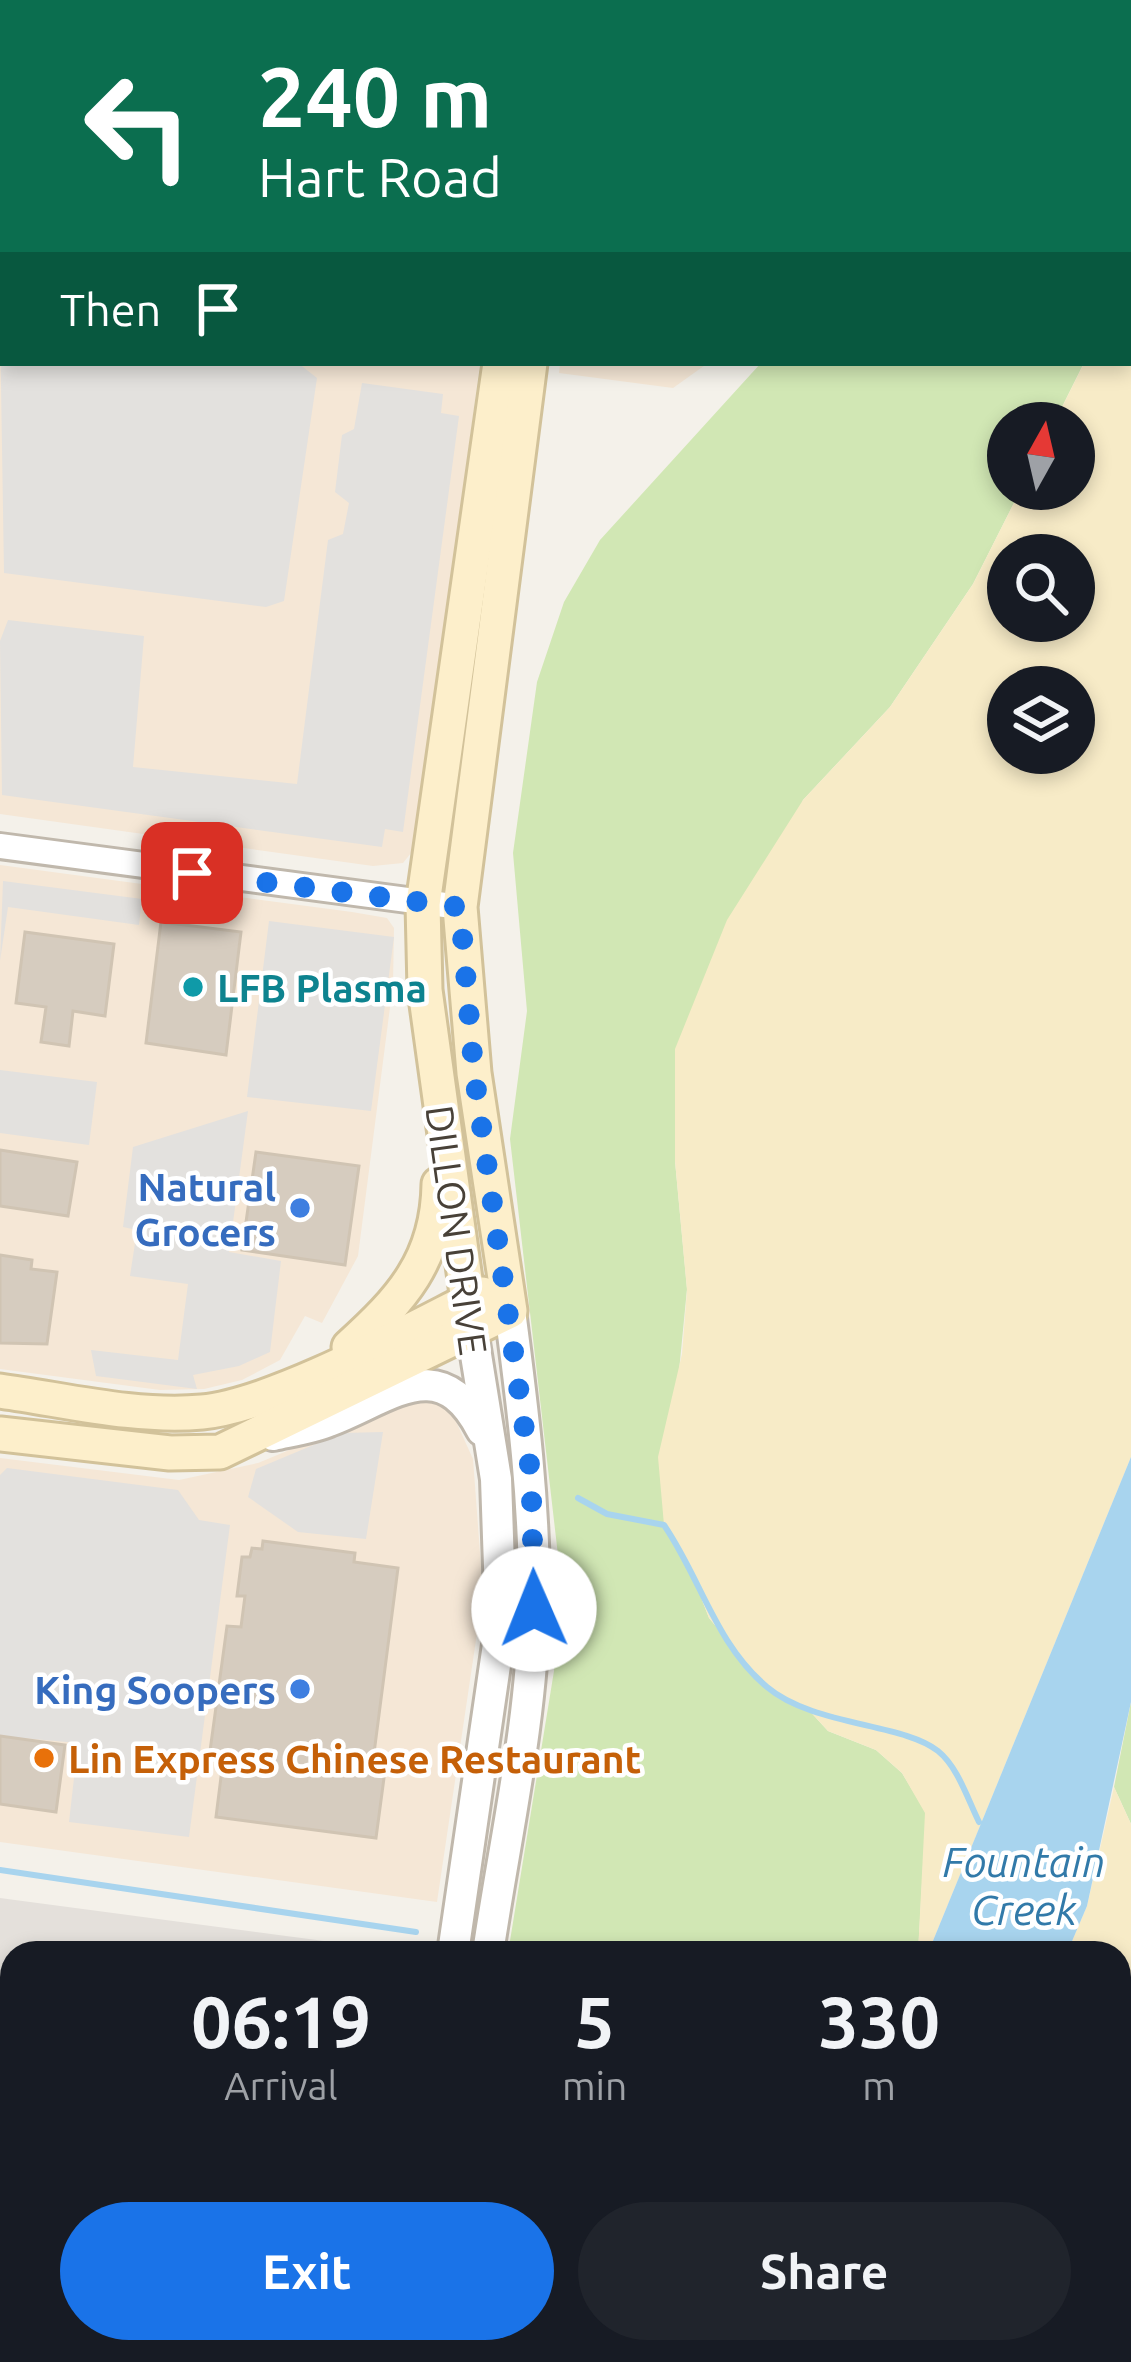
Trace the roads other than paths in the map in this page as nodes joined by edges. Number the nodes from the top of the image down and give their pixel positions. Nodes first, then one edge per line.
1 (500, 366) edge
2 (530, 366) edge
3 (0, 846) edge
4 (423, 904) junction
5 (460, 907) junction
6 (439, 1112) junction
7 (508, 1297) junction
8 (469, 1316) junction
9 (320, 1372) junction
10 (0, 1391) edge
11 (0, 1434) edge
12 (250, 1441) junction
13 (488, 1441) junction
14 (455, 1941) edge
15 (490, 1941) edge

1 - 4 main road, DILLON DRIVE
2 - 5 main road, DILLON DRIVE
3 - 4 street
4 - 5 street
4 - 6 main road, DILLON DRIVE
5 - 7 main road, DILLON DRIVE
6 - 8 main road, DILLON DRIVE
6 - 9 main road
7 - 8 main road
7 - 15 street, DILLON DRIVE
8 - 9 main road
8 - 12 main road
8 - 13 street, DILLON DRIVE
9 - 10 main road
11 - 12 main road
12 - 13 street
13 - 14 street, DILLON DRIVE

